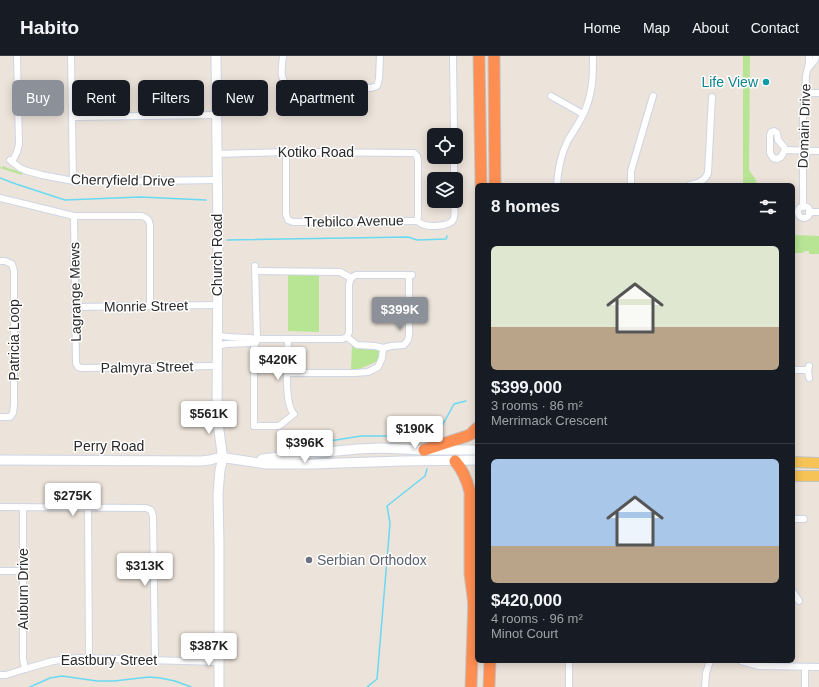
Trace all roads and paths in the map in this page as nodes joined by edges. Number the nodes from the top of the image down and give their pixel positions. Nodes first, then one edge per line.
1 (17, 56) edge
2 (71, 56) edge
3 (216, 56) edge
4 (283, 56) edge
5 (380, 56) edge
6 (453, 56) edge
7 (479, 56) edge
8 (494, 56) edge
9 (593, 56) edge
10 (810, 56) edge
11 (816, 56) edge
12 (808, 69) junction
13 (216, 80) edge
14 (805, 93) junction
15 (819, 93) edge
16 (551, 96) dead end
17 (653, 96) dead end
18 (712, 97) dead end
19 (583, 114) junction
20 (212, 115) edge
21 (217, 116) edge
22 (72, 117) junction
23 (454, 128) edge
24 (779, 141) junction
25 (770, 143) junction
26 (785, 150) junction
27 (806, 151) junction
28 (819, 151) edge
29 (286, 152) junction
30 (217, 154) junction
31 (217, 180) junction
32 (73, 181) junction
33 (481, 183) edge
34 (495, 183) edge
35 (557, 183) edge
36 (631, 183) edge
37 (697, 183) edge
38 (0, 198) edge
39 (803, 206) junction
40 (454, 208) edge
41 (809, 212) junction
42 (819, 212) edge
43 (795, 213) edge
44 (74, 216) junction
45 (417, 221) junction
46 (0, 261) edge
47 (352, 278) junction
48 (218, 305) junction
49 (150, 306) junction
50 (75, 307) junction
51 (217, 335) junction
52 (347, 337) junction
53 (257, 339) junction
54 (288, 339) junction
55 (217, 346) junction
56 (383, 348) junction
57 (218, 366) junction
58 (78, 367) joint
59 (795, 370) edge
60 (287, 373) junction
61 (809, 378) dead end
62 (0, 417) edge
63 (475, 430) edge
64 (424, 450) junction
65 (475, 450) edge
66 (222, 458) junction
67 (0, 460) edge
68 (475, 460) edge
69 (250, 461) junction
70 (454, 461) junction
71 (795, 462) edge
72 (819, 463) edge
73 (795, 476) edge
74 (819, 476) edge
75 (0, 507) edge
76 (23, 508) junction
77 (88, 508) junction
78 (795, 519) edge
79 (804, 519) dead end
80 (0, 571) edge
81 (23, 571) junction
82 (475, 588) edge
83 (795, 595) edge
84 (799, 601) dead end
85 (474, 605) junction
86 (88, 658) junction
87 (155, 660) junction
88 (219, 662) junction
89 (490, 663) edge
90 (569, 663) edge
91 (709, 663) edge
92 (748, 663) edge
93 (804, 667) junction
94 (819, 667) edge
95 (25, 669) junction
96 (0, 675) edge
97 (219, 687) edge
98 (471, 687) edge
99 (489, 687) edge
100 (569, 687) edge
101 (705, 687) edge
102 (805, 687) edge

1 - 32 street, Cherryfield Drive
2 - 22 street
3 - 13 main road, Church Road
4 - 5 street
6 - 23 street
7 - 33 highway
8 - 34 highway
9 - 19 street
10 - 12 street, Domain Drive
11 - 12 street, Domain Drive
12 - 14 street, Domain Drive
14 - 15 street
14 - 27 street, Domain Drive
16 - 19 street
17 - 36 street
18 - 37 street
19 - 35 street
20 - 22 street
21 - 30 main road, Church Road
22 - 32 street
24 - 25 street
24 - 25 street
24 - 26 street
25 - 26 street
26 - 27 street
27 - 28 street
27 - 39 street, Domain Drive
29 - 30 street, Kotiko Road
29 - 45 street, Kotiko Road
29 - 45 street, Trebilco Avenue
30 - 31 main road, Church Road
31 - 32 street, Cherryfield Drive
31 - 48 main road, Church Road
38 - 44 street
39 - 41 street
39 - 43 street
40 - 45 street
41 - 42 street
41 - 43 street
44 - 49 street
44 - 50 street, Lagrange Mews
46 - 62 street, Patricia Loop
47 - 52 street
47 - 53 street
47 - 56 street
48 - 49 street, Monrie Street
48 - 51 main road, Church Road
49 - 50 street, Monrie Street
50 - 58 street, Lagrange Mews
51 - 53 street
51 - 55 main road, Church Road
52 - 54 street
52 - 56 street
53 - 54 street
53 - 55 street
53 - 60 street
54 - 60 street
55 - 57 main road, Church Road
56 - 60 street
57 - 58 street, Palmyra Street
57 - 66 main road, Church Road
59 - 61 street
63 - 64 highway
64 - 65 main road, Perry Road
64 - 69 main road, Perry Road
66 - 67 main road, Perry Road
66 - 69 main road, Perry Road
66 - 88 main road, Church Road
68 - 70 main road, Perry Road
69 - 70 main road, Perry Road
70 - 85 highway
71 - 72 main road
73 - 74 main road
75 - 76 street
76 - 77 street
76 - 81 street, Auburn Drive
77 - 86 street
77 - 87 street
78 - 79 street
80 - 81 street
81 - 95 street, Auburn Drive
82 - 85 highway
83 - 84 street
85 - 98 highway
86 - 87 street, Eastbury Street
86 - 95 street, Eastbury Street
87 - 88 street, Eastbury Street
88 - 97 main road, Church Road
89 - 99 highway
90 - 100 street
91 - 101 street
92 - 93 street
93 - 94 street
93 - 102 street
95 - 96 street, Eastbury Street

